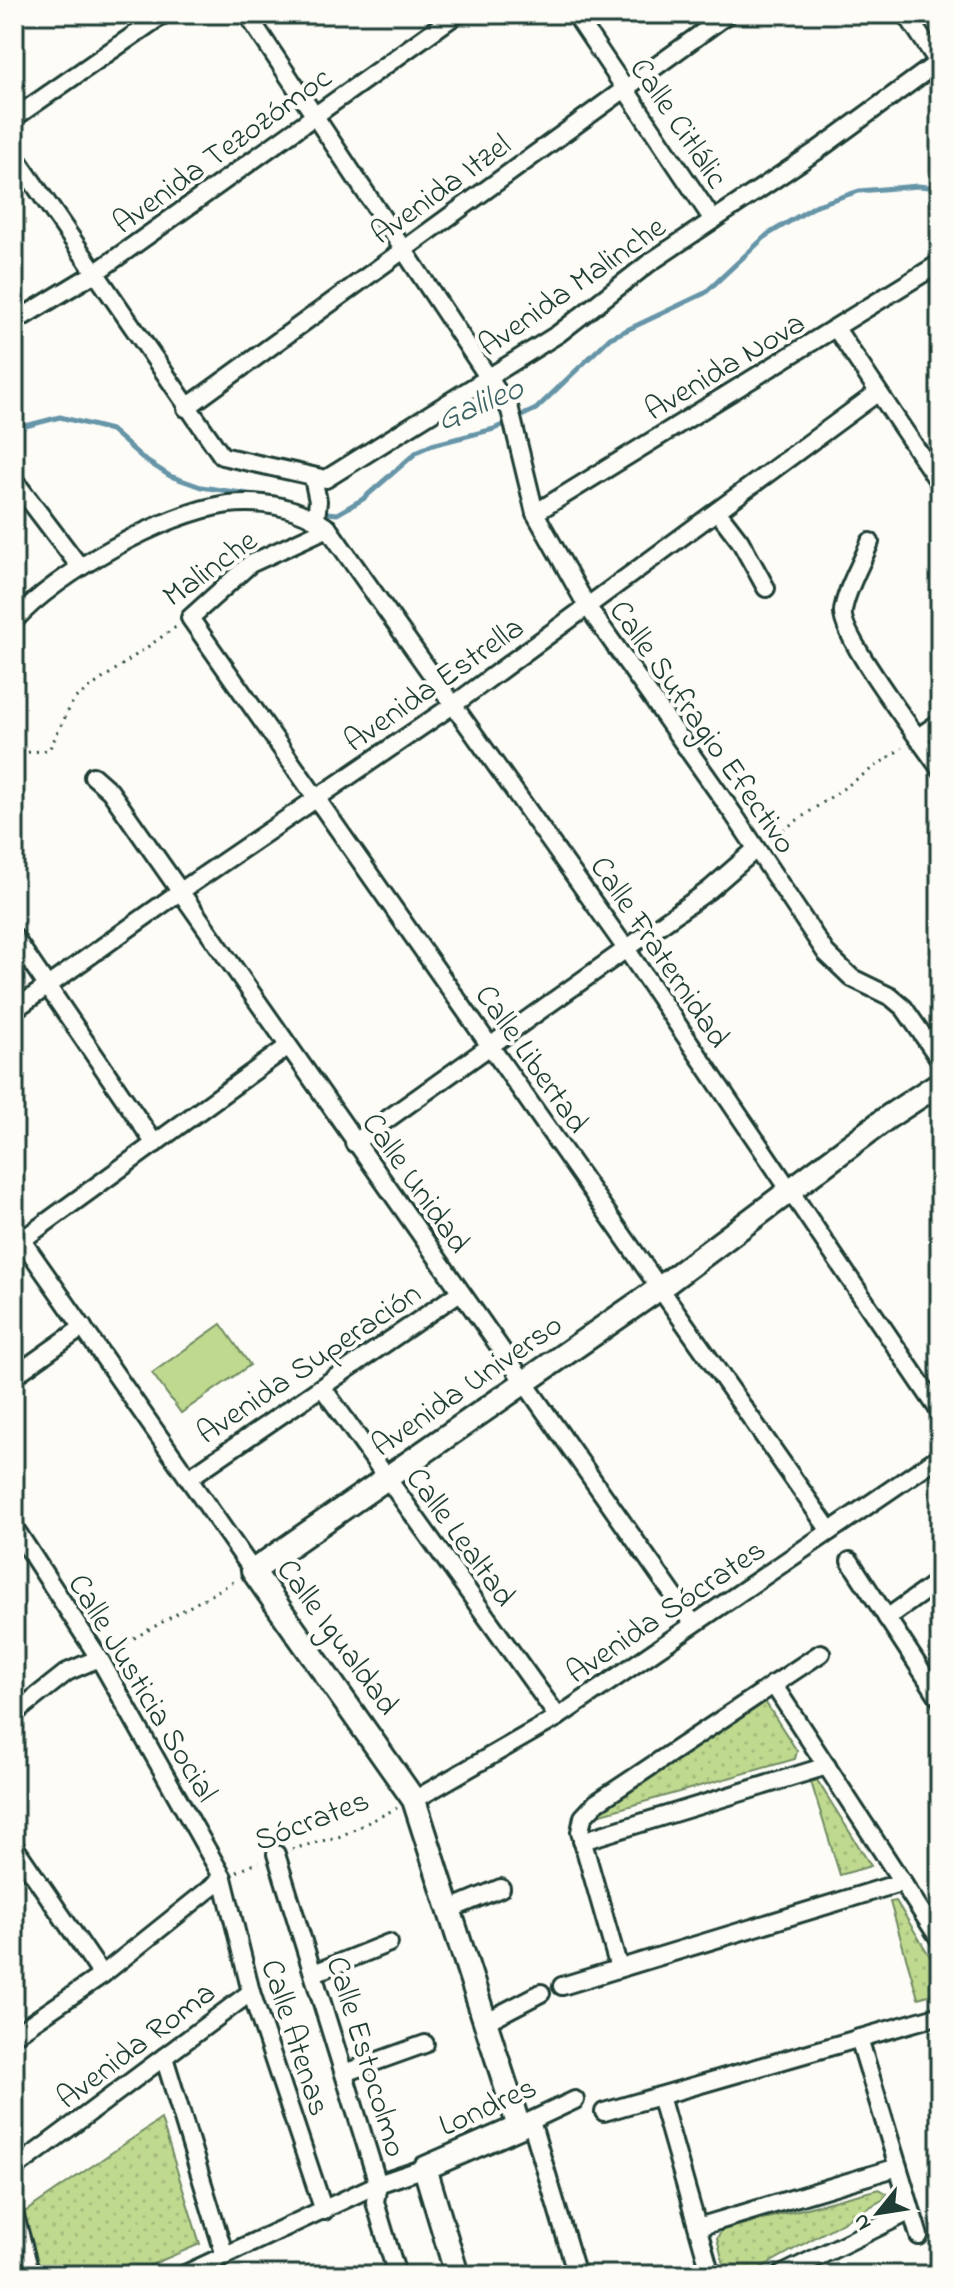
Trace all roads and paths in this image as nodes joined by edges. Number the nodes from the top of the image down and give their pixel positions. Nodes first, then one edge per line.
1 (164, 14) edge
2 (247, 14) edge
3 (457, 14) edge
4 (575, 14) edge
5 (728, 14) edge
6 (906, 14) edge
7 (939, 63) edge
8 (624, 88) junction
9 (316, 117) junction
10 (14, 118) edge
11 (14, 155) edge
12 (713, 220) junction
13 (403, 250) junction
14 (940, 263) edge
15 (95, 273) junction
16 (14, 322) edge
17 (837, 330) junction
18 (488, 378) junction
19 (877, 393) junction
20 (186, 408) junction
21 (313, 478) junction
22 (14, 480) edge
23 (940, 484) edge
24 (717, 511) junction
25 (535, 513) junction
26 (322, 524) junction
27 (870, 542) dead end
28 (80, 567) junction
29 (766, 588) dead end
30 (587, 606) junction
31 (190, 618) junction
32 (14, 621) edge
33 (456, 703) junction
34 (940, 722) edge
35 (918, 737) junction
36 (14, 747) edge
37 (940, 769) edge
38 (93, 776) dead end
39 (317, 799) junction
40 (756, 849) junction
41 (178, 893) junction
42 (14, 937) edge
43 (627, 950) junction
44 (46, 987) junction
45 (14, 1010) edge
46 (287, 1047) junction
47 (491, 1047) junction
48 (940, 1060) edge
49 (940, 1083) edge
50 (354, 1143) junction
51 (155, 1144) junction
52 (791, 1191) junction
53 (18, 1235) edge
54 (660, 1288) junction
55 (460, 1292) junction
56 (83, 1327) junction
57 (14, 1376) edge
58 (524, 1383) junction
59 (322, 1387) junction
60 (940, 1412) edge
61 (940, 1456) edge
62 (189, 1478) junction
63 (387, 1478) junction
64 (14, 1527) edge
65 (830, 1531) junction
66 (850, 1561) dead end
67 (253, 1571) junction
68 (940, 1580) edge
69 (887, 1618) junction
70 (693, 1623) junction
71 (821, 1653) dead end
72 (99, 1658) junction
73 (773, 1684) junction
74 (940, 1699) edge
75 (14, 1714) edge
76 (558, 1717) junction
77 (827, 1766) junction
78 (414, 1800) junction
79 (582, 1841) junction
80 (14, 1846) edge
81 (276, 1854) junction
82 (223, 1878) junction
83 (903, 1882) junction
84 (501, 1888) dead end
85 (451, 1909) junction
86 (940, 1940) edge
87 (389, 1943) dead end
88 (619, 1968) junction
89 (314, 1973) junction
90 (102, 1975) junction
91 (562, 1986) dead end
92 (251, 1992) junction
93 (541, 1993) dead end
94 (940, 2015) edge
95 (487, 2021) junction
96 (14, 2035) edge
97 (859, 2038) junction
98 (425, 2044) dead end
99 (164, 2057) junction
100 (344, 2073) junction
101 (660, 2096) junction
102 (575, 2100) dead end
103 (604, 2112) dead end
104 (525, 2124) junction
105 (898, 2167) junction
106 (425, 2168) junction
107 (14, 2169) edge
108 (378, 2184) junction
109 (324, 2211) junction
110 (911, 2211) junction
111 (14, 2212) edge
112 (698, 2227) junction
113 (919, 2236) dead end
114 (225, 2256) junction
115 (31, 2275) edge
116 (183, 2275) edge
117 (397, 2275) edge
118 (457, 2275) edge
119 (577, 2275) edge
120 (711, 2275) edge
121 (781, 2275) edge

1 - 10 street
2 - 9 street, Calle Sufragio Efectivo
3 - 9 street, Avenida Tezozómoc
4 - 8 street, Calle Citlálic
5 - 8 street, Avenida Itzel
6 - 7 street
7 - 12 street, Avenida Malinche
8 - 12 street, Calle Citlálic
8 - 13 street, Avenida Itzel
9 - 13 street, Calle Sufragio Efectivo
9 - 15 street, Avenida Tezozómoc
11 - 15 street
12 - 18 street, Avenida Malinche
13 - 18 street, Calle Sufragio Efectivo
13 - 20 street, Avenida Itzel
14 - 17 street, Avenida Nova
15 - 16 street, Avenida Tezozómoc
15 - 20 street
17 - 19 street
17 - 25 street, Avenida Nova
18 - 21 street, Avenida Malinche
18 - 25 street, Calle Sufragio Efectivo
19 - 23 street
19 - 24 street, Avenida Estrella
20 - 21 street
21 - 26 street
22 - 28 street
24 - 29 street
24 - 30 street, Avenida Estrella
25 - 30 street, Calle Sufragio Efectivo
26 - 28 street, Malinche
26 - 31 street, Malinche
26 - 33 street, Calle Fraternidad
27 - 35 street
28 - 32 street, Malinche
30 - 33 street, Avenida Estrella
30 - 40 street, Calle Sufragio Efectivo
31 - 36 path, Malinche
31 - 39 street, Calle Libertad
33 - 39 street, Avenida Estrella
33 - 43 street, Calle Fraternidad
34 - 35 street
35 - 37 street
35 - 40 path
38 - 41 street, Calle Unidad
39 - 41 street, Avenida Estrella
39 - 47 street, Calle Libertad
40 - 43 street
40 - 48 street, Calle Sufragio Efectivo
41 - 44 street, Avenida Estrella
41 - 46 street, Calle Unidad
42 - 44 street
43 - 47 street
43 - 52 street, Calle Fraternidad
44 - 45 street, Avenida Estrella
44 - 51 street
46 - 50 street, Calle Unidad
46 - 51 street
47 - 50 street
47 - 54 street, Calle Libertad
49 - 52 street, Avenida Universo
50 - 55 street, Calle Unidad
51 - 53 street
52 - 54 street, Avenida Universo
52 - 60 street, Calle Fraternidad
53 - 56 street, Calle Igualdad
54 - 58 street, Avenida Universo
54 - 65 street, Calle Libertad
55 - 58 street, Calle Unidad
55 - 59 street, Avenida Superación
56 - 57 street
56 - 62 street, Calle Igualdad
58 - 63 street, Avenida Universo
58 - 70 street, Calle Unidad
59 - 62 street, Avenida Superación
59 - 63 street, Calle Lealtad
61 - 65 street, Avenida Sócrates
62 - 67 street, Calle Igualdad
63 - 67 street, Avenida Universo
63 - 76 street, Calle Lealtad
64 - 72 street, Calle Justicia Social
65 - 70 street, Avenida Sócrates
66 - 69 street
67 - 72 path
67 - 78 street, Calle Igualdad
68 - 69 street
69 - 74 street
70 - 76 street, Avenida Sócrates
71 - 73 street
72 - 75 street
72 - 82 street, Calle Justicia Social
73 - 77 street
73 - 79 street
76 - 78 street, Avenida Sócrates
77 - 79 street
77 - 83 street
78 - 81 path, Sócrates
78 - 85 street, Calle Igualdad
79 - 88 street
80 - 90 street
81 - 82 path, Sócrates
81 - 89 street, Calle Estocolmo
82 - 90 street
82 - 92 street, Calle Atenas
83 - 86 street
83 - 88 street
84 - 85 street
85 - 95 street, Calle Igualdad
87 - 89 street
88 - 91 street
89 - 100 street, Calle Estocolmo
90 - 96 street
92 - 99 street, Avenida Roma
92 - 109 street, Calle Atenas
93 - 95 street
94 - 97 street
95 - 104 street, Calle Igualdad
97 - 101 street
97 - 105 street
98 - 100 street
99 - 107 street, Avenida Roma
99 - 114 street
100 - 108 street, Calle Estocolmo
101 - 103 street
101 - 112 street
102 - 104 street, Londres
104 - 106 street, Londres
104 - 119 street
105 - 110 street
105 - 112 street
106 - 108 street
106 - 118 street
108 - 109 street
108 - 117 street, Calle Estocolmo
109 - 114 street
110 - 113 street
110 - 121 street
111 - 115 street
112 - 120 street
114 - 116 street

